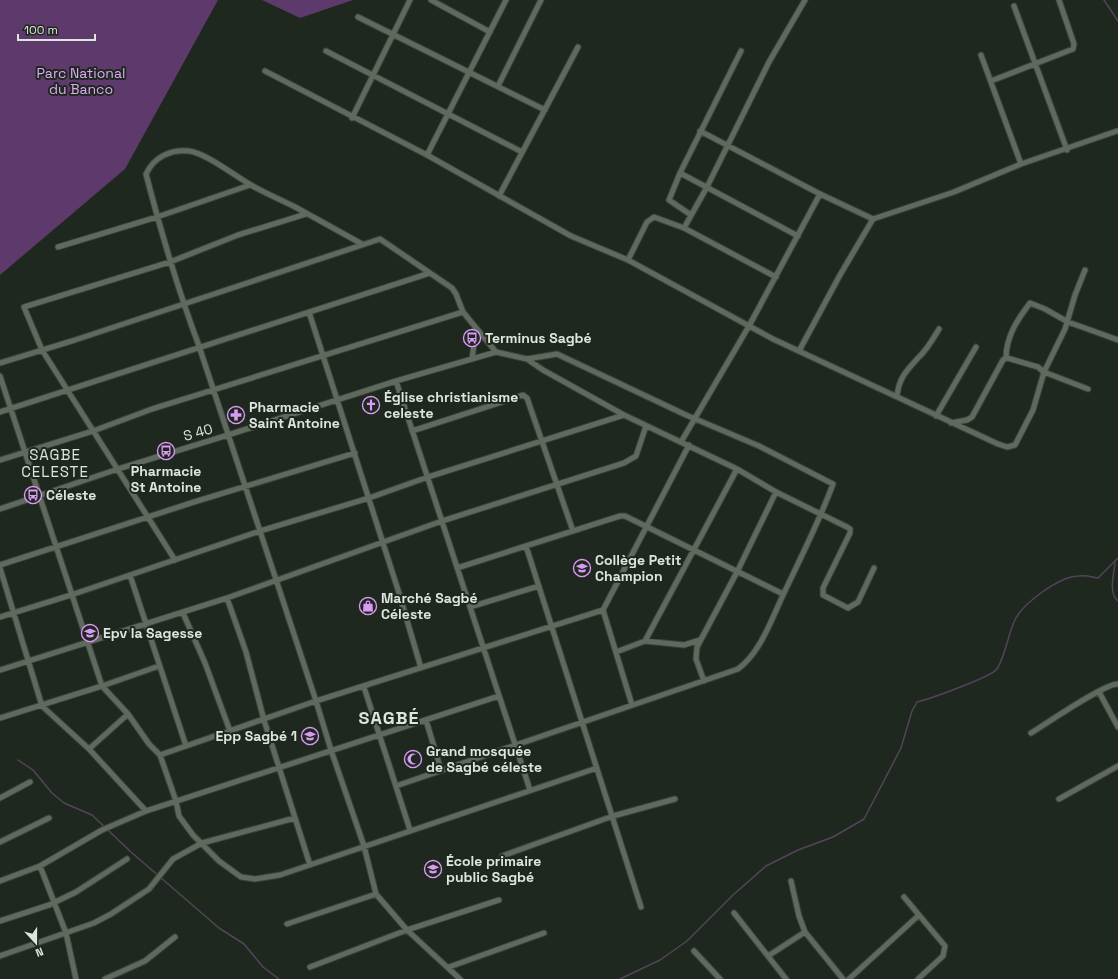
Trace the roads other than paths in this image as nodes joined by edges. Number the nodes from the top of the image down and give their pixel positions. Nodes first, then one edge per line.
1 (410, 0) edge
2 (431, 0) edge
3 (506, 0) edge
4 (541, 0) edge
5 (805, 0) edge
6 (1060, 0) edge
7 (1014, 6) dead end
8 (358, 17) dead end
9 (490, 32) junction
10 (393, 33) junction
11 (578, 47) dead end
12 (326, 51) dead end
13 (741, 51) dead end
14 (981, 55) dead end
15 (1036, 62) junction
16 (265, 71) dead end
17 (470, 72) junction
18 (373, 75) junction
19 (991, 81) junction
20 (498, 86) junction
21 (544, 110) junction
22 (448, 113) junction
23 (352, 118) junction
24 (700, 131) junction
25 (1117, 131) edge
26 (728, 144) junction
27 (1066, 150) junction
28 (522, 152) junction
29 (427, 155) junction
30 (1021, 164) junction
31 (680, 173) junction
32 (250, 185) junction
33 (707, 187) junction
34 (820, 194) junction
35 (499, 196) junction
36 (306, 214) junction
37 (691, 215) junction
38 (157, 217) junction
39 (873, 219) junction
40 (684, 228) junction
41 (798, 236) junction
42 (362, 244) junction
43 (58, 247) dead end
44 (628, 260) junction
45 (170, 262) junction
46 (1085, 270) dead end
47 (430, 273) junction
48 (776, 277) junction
49 (184, 304) junction
50 (310, 312) junction
51 (463, 312) junction
52 (1068, 322) junction
53 (749, 326) junction
54 (476, 328) junction
55 (939, 329) dead end
56 (1118, 340) edge
57 (199, 346) junction
58 (976, 347) dead end
59 (42, 350) junction
60 (799, 351) junction
61 (496, 352) junction
62 (324, 355) junction
63 (1006, 358) junction
64 (472, 359) junction
65 (527, 359) junction
66 (0, 363) edge
67 (1044, 372) junction
68 (0, 376) edge
69 (396, 381) junction
70 (1088, 389) dead end
71 (213, 390) junction
72 (66, 391) junction
73 (897, 396) junction
74 (337, 399) junction
75 (10, 409) junction
76 (0, 412) edge
77 (624, 415) junction
78 (936, 416) junction
79 (696, 418) junction
80 (951, 423) junction
81 (646, 426) junction
82 (93, 431) junction
83 (412, 431) junction
84 (228, 436) junction
85 (541, 441) junction
86 (681, 442) junction
87 (688, 445) junction
88 (25, 452) junction
89 (355, 454) junction
90 (0, 460) edge
91 (118, 469) junction
92 (737, 469) junction
93 (428, 477) junction
94 (556, 485) junction
95 (246, 488) junction
96 (776, 492) junction
97 (40, 496) junction
98 (369, 498) junction
99 (0, 509) edge
100 (822, 514) junction
101 (148, 518) junction
102 (442, 521) junction
103 (647, 527) junction
104 (260, 531) junction
105 (573, 531) junction
106 (383, 543) junction
107 (57, 546) junction
108 (526, 546) junction
109 (695, 550) junction
110 (175, 560) junction
111 (0, 565) edge
112 (0, 568) edge
113 (457, 568) junction
114 (874, 568) dead end
115 (737, 572) junction
116 (130, 575) junction
117 (276, 580) junction
118 (539, 586) junction
119 (783, 594) junction
120 (71, 595) junction
121 (227, 598) junction
122 (470, 608) junction
123 (603, 610) junction
124 (13, 613) junction
125 (183, 613) junction
126 (0, 617) edge
127 (146, 624) junction
128 (552, 625) junction
129 (700, 640) junction
130 (645, 641) junction
131 (87, 642) junction
132 (483, 647) junction
133 (616, 652) junction
134 (29, 661) junction
135 (159, 666) junction
136 (421, 668) junction
137 (0, 670) edge
138 (704, 681) junction
139 (1118, 684) edge
140 (102, 686) junction
141 (364, 687) junction
142 (1099, 692) junction
143 (499, 696) junction
144 (316, 701) junction
145 (632, 705) junction
146 (42, 706) junction
147 (128, 714) junction
148 (0, 718) edge
149 (264, 720) junction
150 (426, 720) junction
151 (583, 722) junction
152 (1118, 727) edge
153 (230, 731) junction
154 (1031, 733) dead end
155 (380, 735) junction
156 (516, 745) junction
157 (186, 746) junction
158 (89, 749) junction
159 (331, 750) junction
160 (160, 755) junction
161 (279, 766) junction
162 (1118, 766) edge
163 (597, 768) junction
164 (441, 770) junction
165 (30, 782) dead end
166 (396, 786) junction
167 (530, 790) junction
168 (0, 798) edge
169 (675, 799) dead end
170 (1059, 799) dead end
171 (176, 801) junction
172 (146, 811) junction
173 (613, 816) junction
174 (49, 818) dead end
175 (296, 818) junction
176 (410, 830) junction
177 (0, 842) edge
178 (202, 843) junction
179 (364, 846) junction
180 (502, 856) dead end
181 (127, 859) dead end
182 (310, 865) junction
183 (40, 866) junction
184 (0, 881) edge
185 (791, 881) dead end
186 (376, 894) junction
187 (904, 897) dead end
188 (499, 900) dead end
189 (54, 903) junction
190 (642, 907) dead end
191 (734, 914) dead end
192 (920, 915) junction
193 (0, 921) edge
194 (287, 924) dead end
195 (407, 930) junction
196 (805, 932) junction
197 (66, 933) junction
198 (544, 933) dead end
199 (175, 937) dead end
200 (694, 951) dead end
201 (0, 956) edge
202 (768, 956) junction
203 (310, 966) dead end
204 (449, 967) junction
205 (76, 979) edge
206 (105, 979) edge
207 (460, 979) edge
208 (720, 979) edge
209 (786, 979) edge
210 (844, 979) edge
211 (849, 979) edge
212 (918, 979) edge

1 - 10 street
2 - 9 street
3 - 9 street
4 - 20 street
5 - 26 street
6 - 15 street
7 - 15 street
8 - 10 street
9 - 17 street
10 - 17 street
10 - 18 street
11 - 21 street
12 - 18 street
13 - 24 street
14 - 19 street
15 - 19 street
15 - 27 street
16 - 23 street
17 - 20 street
17 - 22 street
18 - 22 street
18 - 23 street
19 - 30 street
20 - 21 street
21 - 28 street
22 - 28 street
22 - 29 street
23 - 29 street
24 - 26 street
24 - 31 street
25 - 27 street
26 - 33 street
26 - 34 street
27 - 30 street
28 - 35 street
29 - 35 street
30 - 39 street
31 - 33 street
31 - 37 street
32 - 36 street
32 - 38 street
32 - 38 street
33 - 37 street
33 - 41 street
34 - 39 street
34 - 41 street
35 - 44 street
36 - 42 street
36 - 45 street
37 - 40 street
38 - 43 street
38 - 45 street
39 - 60 street
40 - 44 street
40 - 48 street
41 - 48 street
42 - 47 street
42 - 49 street
44 - 53 street
45 - 49 street
45 - 59 street
46 - 52 street
47 - 50 street
47 - 51 street
48 - 53 street
49 - 57 street
49 - 59 street
50 - 57 street
50 - 62 street
51 - 54 street
51 - 62 street
52 - 56 street
52 - 63 street
52 - 67 street
53 - 60 street
53 - 79 street
54 - 61 street
54 - 64 street
55 - 73 street
57 - 71 street
57 - 72 street
58 - 78 street
59 - 66 street
59 - 72 street
60 - 73 street
61 - 64 street, S 40
61 - 65 street
62 - 71 street
62 - 74 street
63 - 67 street
63 - 80 street
64 - 69 street, S 40
65 - 77 street
65 - 79 street
67 - 70 street
67 - 80 street
68 - 75 street
69 - 74 street, S 40
69 - 83 street
71 - 82 street
71 - 84 street
72 - 75 street
72 - 82 street
73 - 78 street
74 - 84 street, S 40
74 - 89 street
75 - 76 street
75 - 88 street
77 - 81 street
77 - 85 street
78 - 80 street
79 - 86 street
79 - 100 street
81 - 86 street
81 - 94 street
82 - 88 street
82 - 91 street
83 - 85 street
83 - 93 street
84 - 91 street, S 40
84 - 95 street
85 - 93 street
85 - 94 street
86 - 87 street
87 - 92 street
87 - 103 street
88 - 90 street
88 - 97 street
89 - 95 street
89 - 98 street
91 - 97 street, S 40
91 - 101 street
92 - 96 street
92 - 109 street
93 - 98 street
93 - 102 street
94 - 102 street
94 - 105 street
95 - 101 street
95 - 104 street
96 - 100 street
96 - 115 street
97 - 99 street, S 40
97 - 107 street
98 - 104 street
98 - 106 street
100 - 114 street
100 - 119 street
101 - 107 street
101 - 110 street
102 - 106 street
102 - 113 street
103 - 105 street
103 - 109 street
103 - 123 street
104 - 110 street
104 - 117 street
105 - 108 street
106 - 117 street
106 - 136 street
107 - 111 street
107 - 120 street
108 - 113 street
108 - 118 street
109 - 115 street
109 - 130 street
110 - 116 street
112 - 124 street
113 - 122 street
115 - 119 street
115 - 129 street
116 - 120 street
116 - 127 street
117 - 121 street
117 - 144 street
118 - 122 street
118 - 128 street
119 - 138 street
120 - 124 street
120 - 131 street
121 - 125 street
121 - 149 street
122 - 132 street
123 - 128 street
123 - 133 street
124 - 126 street
124 - 134 street
125 - 127 street
125 - 153 street
127 - 131 street
127 - 135 street
128 - 132 street
128 - 151 street
129 - 130 street
129 - 138 street
130 - 133 street
131 - 134 street
131 - 140 street
132 - 136 street
132 - 143 street
133 - 145 street
134 - 137 street
134 - 146 street
135 - 140 street
135 - 157 street
136 - 141 street
138 - 145 street
139 - 142 street
140 - 146 street
140 - 147 street
141 - 144 street
141 - 155 street
142 - 152 street
142 - 154 street
143 - 150 street
143 - 156 street
144 - 149 street
144 - 159 street
145 - 151 street
146 - 148 street
146 - 158 street
147 - 158 street
147 - 160 street
149 - 153 street
149 - 161 street
150 - 155 street
150 - 164 street
151 - 156 street
151 - 163 street
153 - 157 street
155 - 159 street
155 - 166 street
156 - 164 street
156 - 167 street
157 - 160 street
158 - 172 street
159 - 161 street
159 - 179 street
160 - 171 street
161 - 171 street
161 - 175 street
162 - 170 street
163 - 167 street
163 - 173 street
164 - 166 street
165 - 168 street
166 - 176 street
167 - 176 street
169 - 173 street
171 - 172 street
171 - 178 street
172 - 183 street
173 - 180 street
173 - 190 street
174 - 177 street
175 - 178 street
175 - 182 street
176 - 179 street
178 - 182 street
178 - 197 street
179 - 182 street
179 - 186 street
181 - 189 street
183 - 184 street
183 - 189 street
185 - 196 street
186 - 194 street
186 - 195 street
187 - 192 street
188 - 195 street
189 - 193 street
189 - 197 street
191 - 202 street
192 - 211 street
192 - 212 street
195 - 203 street
195 - 204 street
196 - 202 street
196 - 210 street
197 - 201 street
197 - 205 street
198 - 204 street
199 - 206 street
200 - 208 street
202 - 209 street
204 - 207 street

